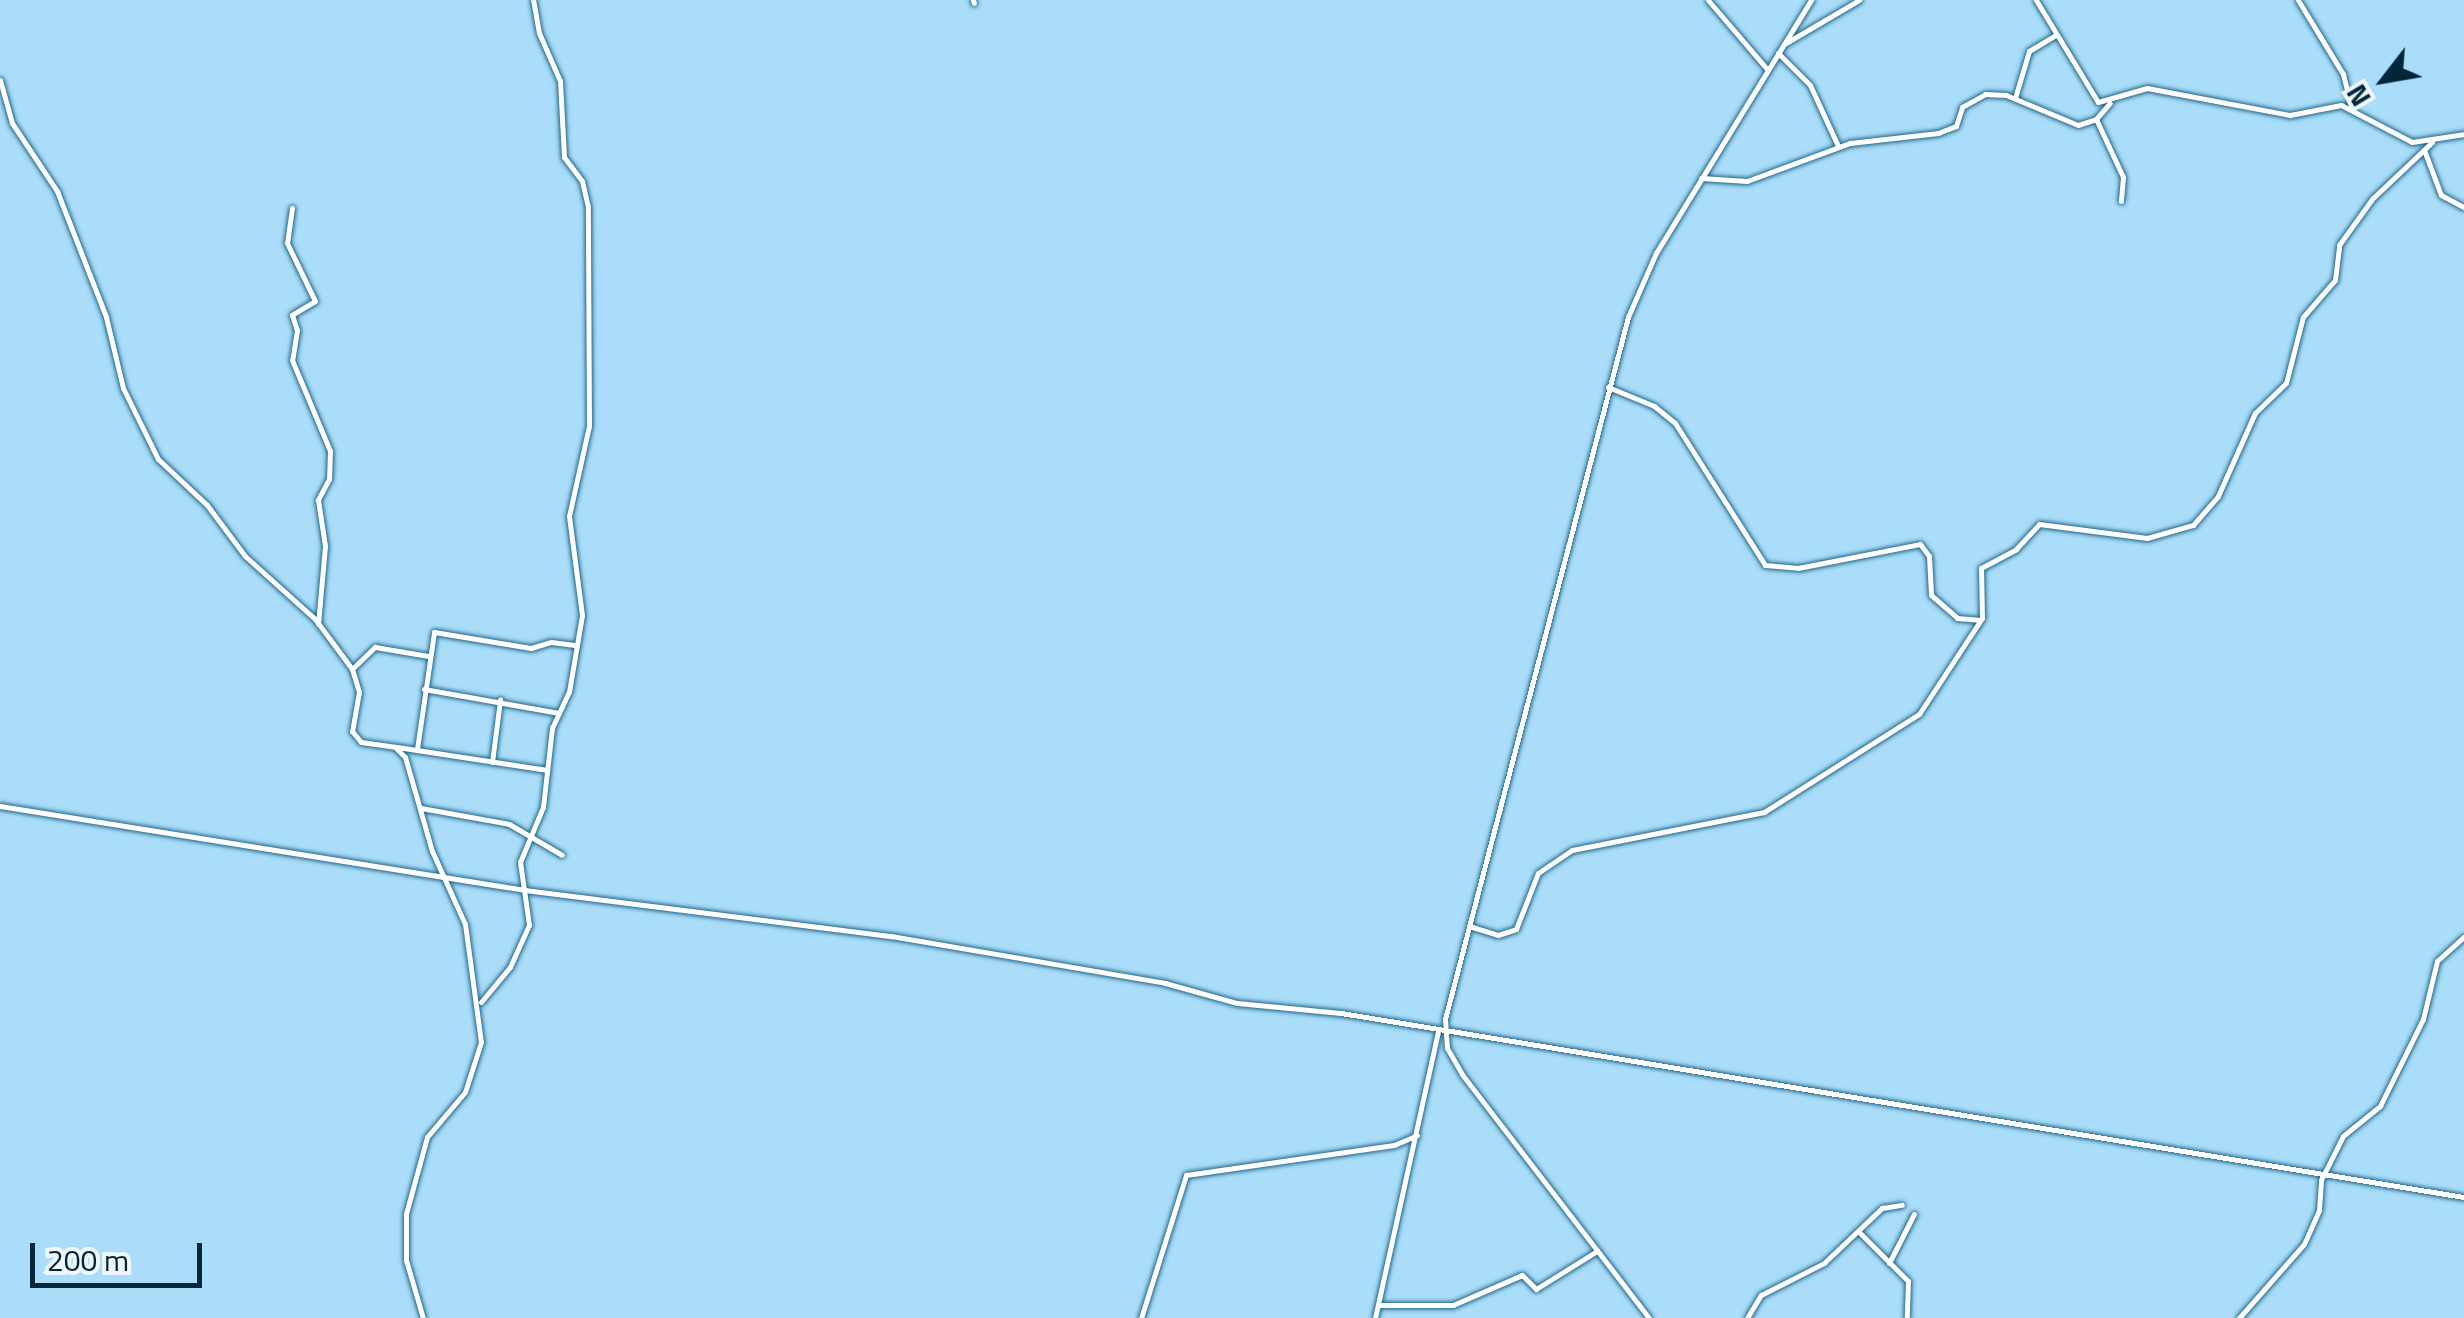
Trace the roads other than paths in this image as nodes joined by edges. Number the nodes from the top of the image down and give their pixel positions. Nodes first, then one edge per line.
1 (533, 0) edge
2 (1708, 0) edge
3 (1811, 0) edge
4 (1859, 0) edge
5 (2036, 0) edge
6 (2298, 0) edge
7 (2056, 34) junction
8 (1783, 44) junction
9 (1778, 53) junction
10 (1767, 70) junction
11 (0, 80) edge
12 (2014, 84) junction
13 (1998, 94) junction
14 (2015, 98) junction
15 (2112, 100) junction
16 (2351, 107) junction
17 (2096, 119) junction
18 (2464, 134) edge
19 (2432, 142) junction
20 (1838, 146) junction
21 (2424, 150) junction
22 (1701, 178) junction
23 (2121, 201) dead end
24 (2464, 207) edge
25 (292, 208) dead end
26 (1608, 386) junction
27 (1982, 618) junction
28 (318, 624) junction
29 (577, 645) junction
30 (428, 656) junction
31 (352, 668) junction
32 (424, 689) junction
33 (500, 700) junction
34 (559, 714) junction
35 (395, 747) junction
36 (417, 749) junction
37 (492, 762) junction
38 (548, 770) junction
39 (0, 806) edge
40 (421, 808) junction
41 (532, 834) junction
42 (562, 855) dead end
43 (448, 876) junction
44 (525, 890) junction
45 (1469, 926) junction
46 (2464, 937) edge
47 (481, 1003) junction
48 (1441, 1033) junction
49 (1417, 1134) junction
50 (2324, 1174) junction
51 (2464, 1197) edge
52 (1902, 1204) dead end
53 (1914, 1214) dead end
54 (1858, 1231) junction
55 (1597, 1251) junction
56 (1890, 1264) junction
57 (1377, 1307) junction
58 (423, 1318) edge
59 (1141, 1318) edge
60 (1375, 1318) edge
61 (1649, 1318) edge
62 (1747, 1318) edge
63 (1907, 1318) edge
64 (2239, 1318) edge

1 - 29 street
2 - 10 street
3 - 8 street
4 - 8 street
5 - 7 street
6 - 16 street
7 - 12 street
7 - 15 street
8 - 9 street
9 - 10 street
9 - 20 street
10 - 22 street
11 - 28 street
12 - 13 street
12 - 14 street
13 - 14 street
13 - 20 street
14 - 17 street
15 - 16 street
15 - 17 street
16 - 19 street
17 - 23 street
18 - 19 street
19 - 21 street
20 - 22 street
21 - 24 street
21 - 27 street
22 - 26 street
25 - 28 street
26 - 27 street
26 - 45 street
27 - 45 street
28 - 31 street
29 - 30 street
29 - 34 street
30 - 31 street
30 - 32 street
31 - 35 street
32 - 33 street
32 - 36 street
33 - 34 street
33 - 37 street
34 - 38 street
35 - 36 street
35 - 40 street
36 - 37 street
37 - 38 street
38 - 41 street
39 - 43 street
40 - 41 street
40 - 43 street
41 - 42 street
41 - 44 street
43 - 44 street
43 - 47 street
44 - 47 street
44 - 48 street
45 - 48 street
46 - 50 street
47 - 58 street
48 - 49 street
48 - 50 street
48 - 55 street
49 - 57 street
49 - 59 street
50 - 51 street
50 - 64 street
52 - 54 street
53 - 56 street
54 - 56 street
54 - 62 street
55 - 57 street
55 - 61 street
56 - 63 street
57 - 60 street

